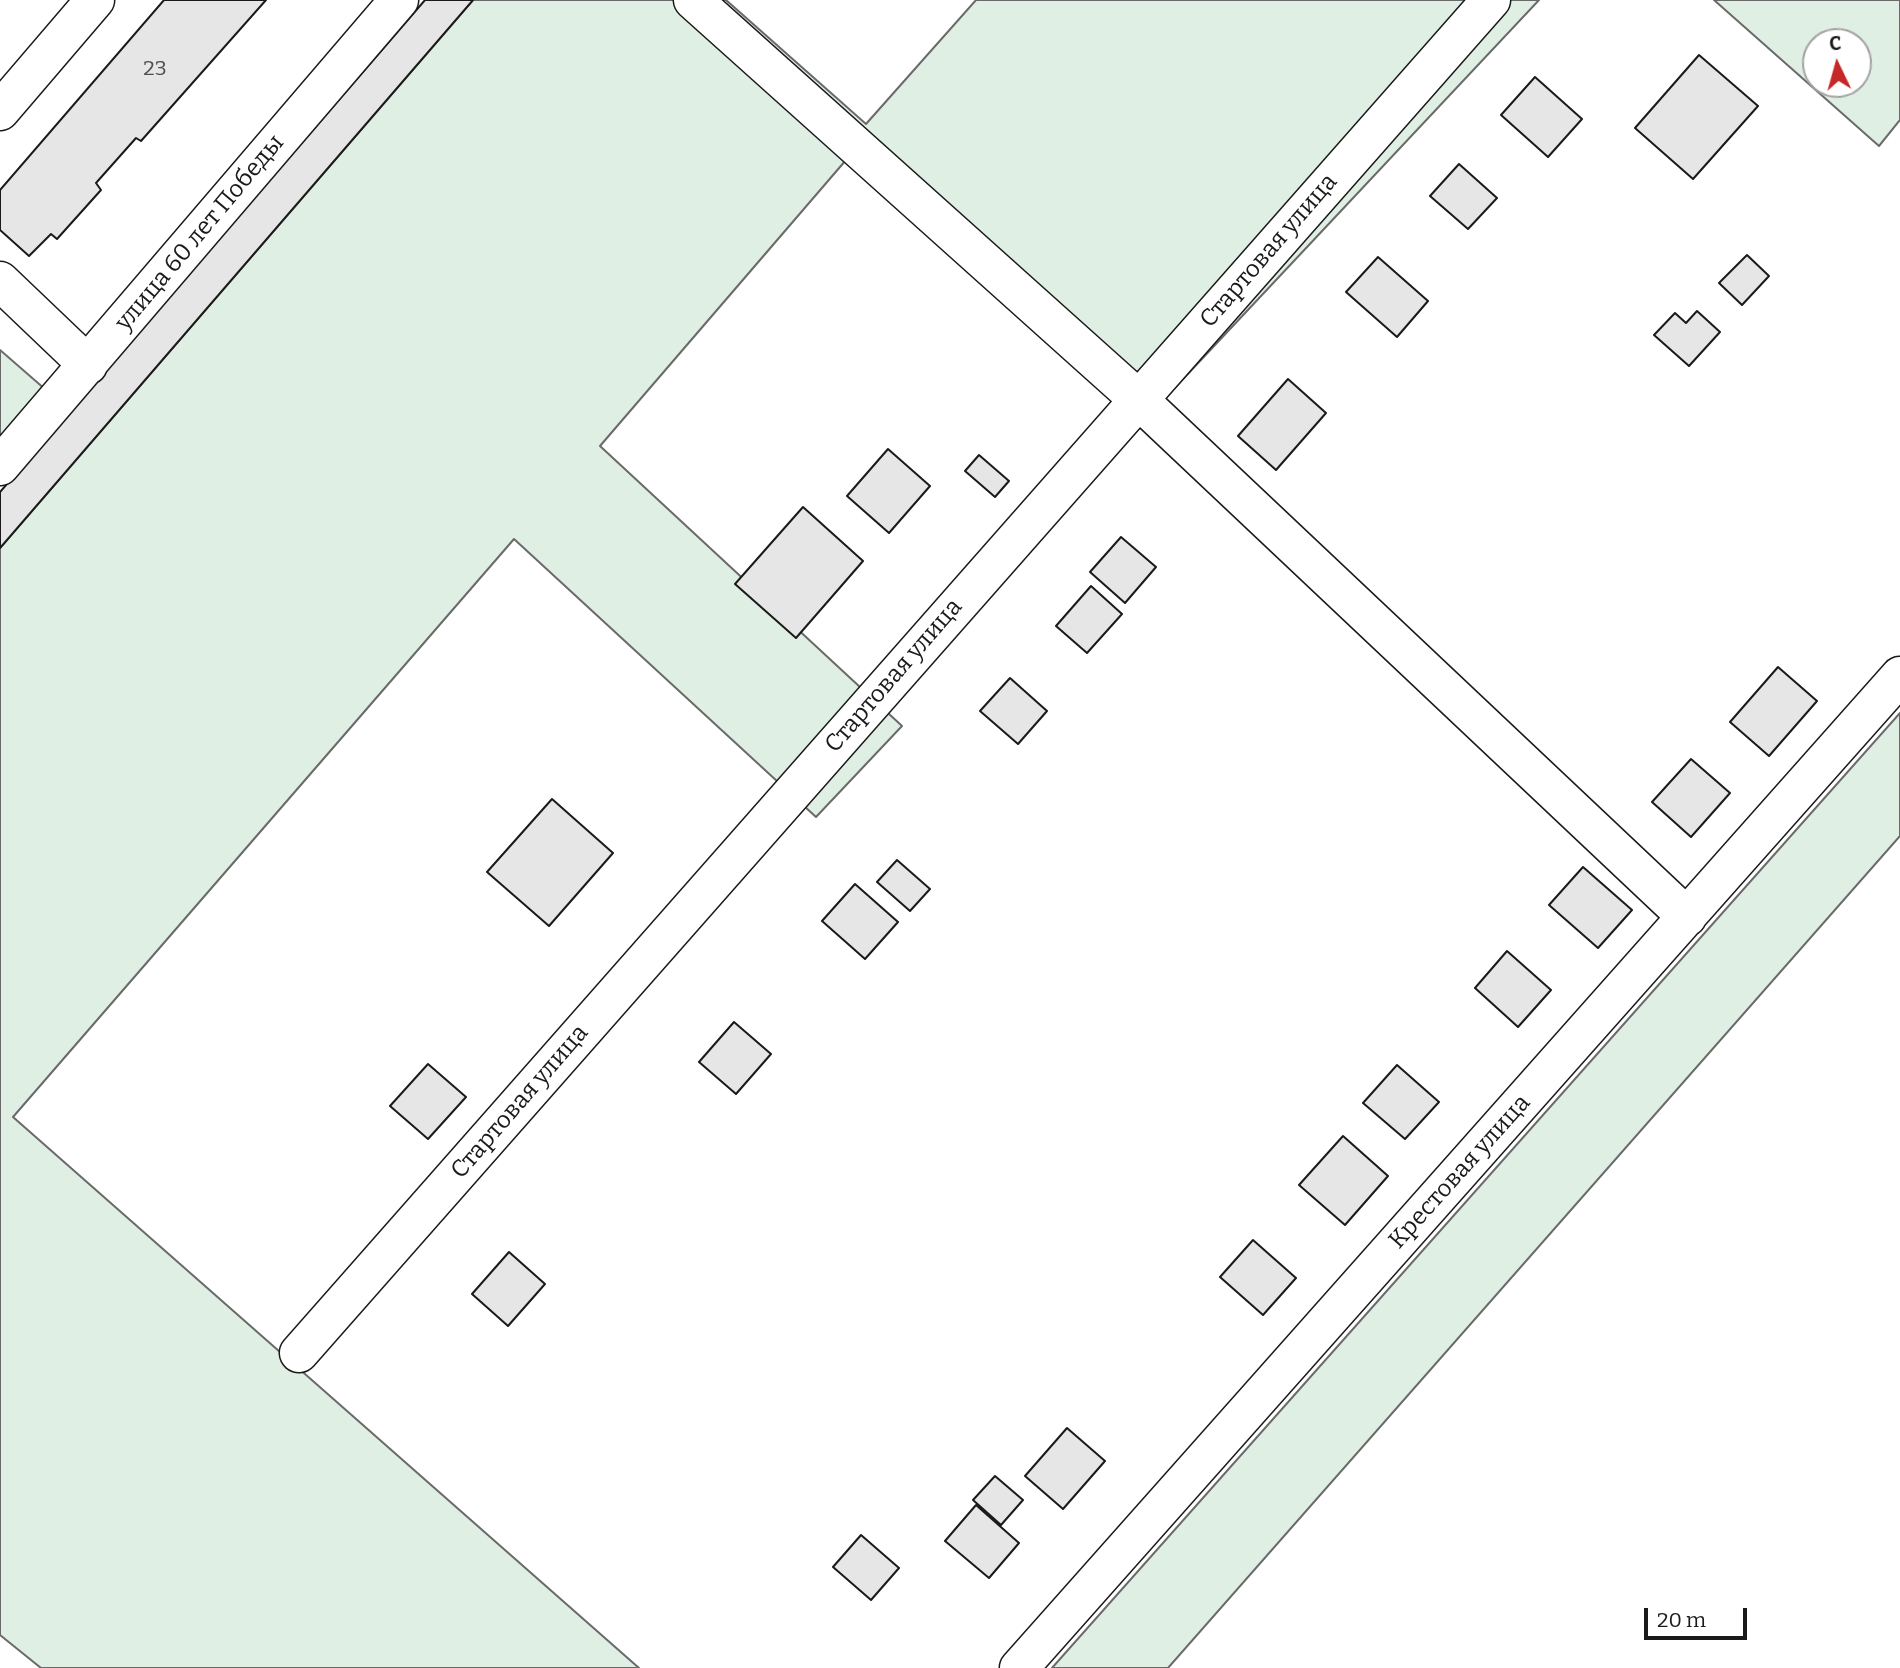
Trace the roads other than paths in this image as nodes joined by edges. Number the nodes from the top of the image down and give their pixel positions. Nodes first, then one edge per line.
1 (95, 0) edge
2 (399, 0) edge
3 (693, 0) edge
4 (1490, 0) edge
5 (0, 111) edge
6 (0, 281) edge
7 (88, 365) junction
8 (1138, 399) junction
9 (0, 466) edge
10 (1900, 676) edge
11 (1687, 917) junction
12 (299, 1353) dead end
13 (1018, 1668) edge

1 - 5 street
2 - 7 street, улица 60 лет Победы
3 - 8 street
4 - 8 street, Стартовая улица
6 - 7 street
7 - 9 street, улица 60 лет Победы
8 - 11 street
8 - 12 street, Стартовая улица
10 - 11 street, Крестовая улица
11 - 13 street, Крестовая улица

